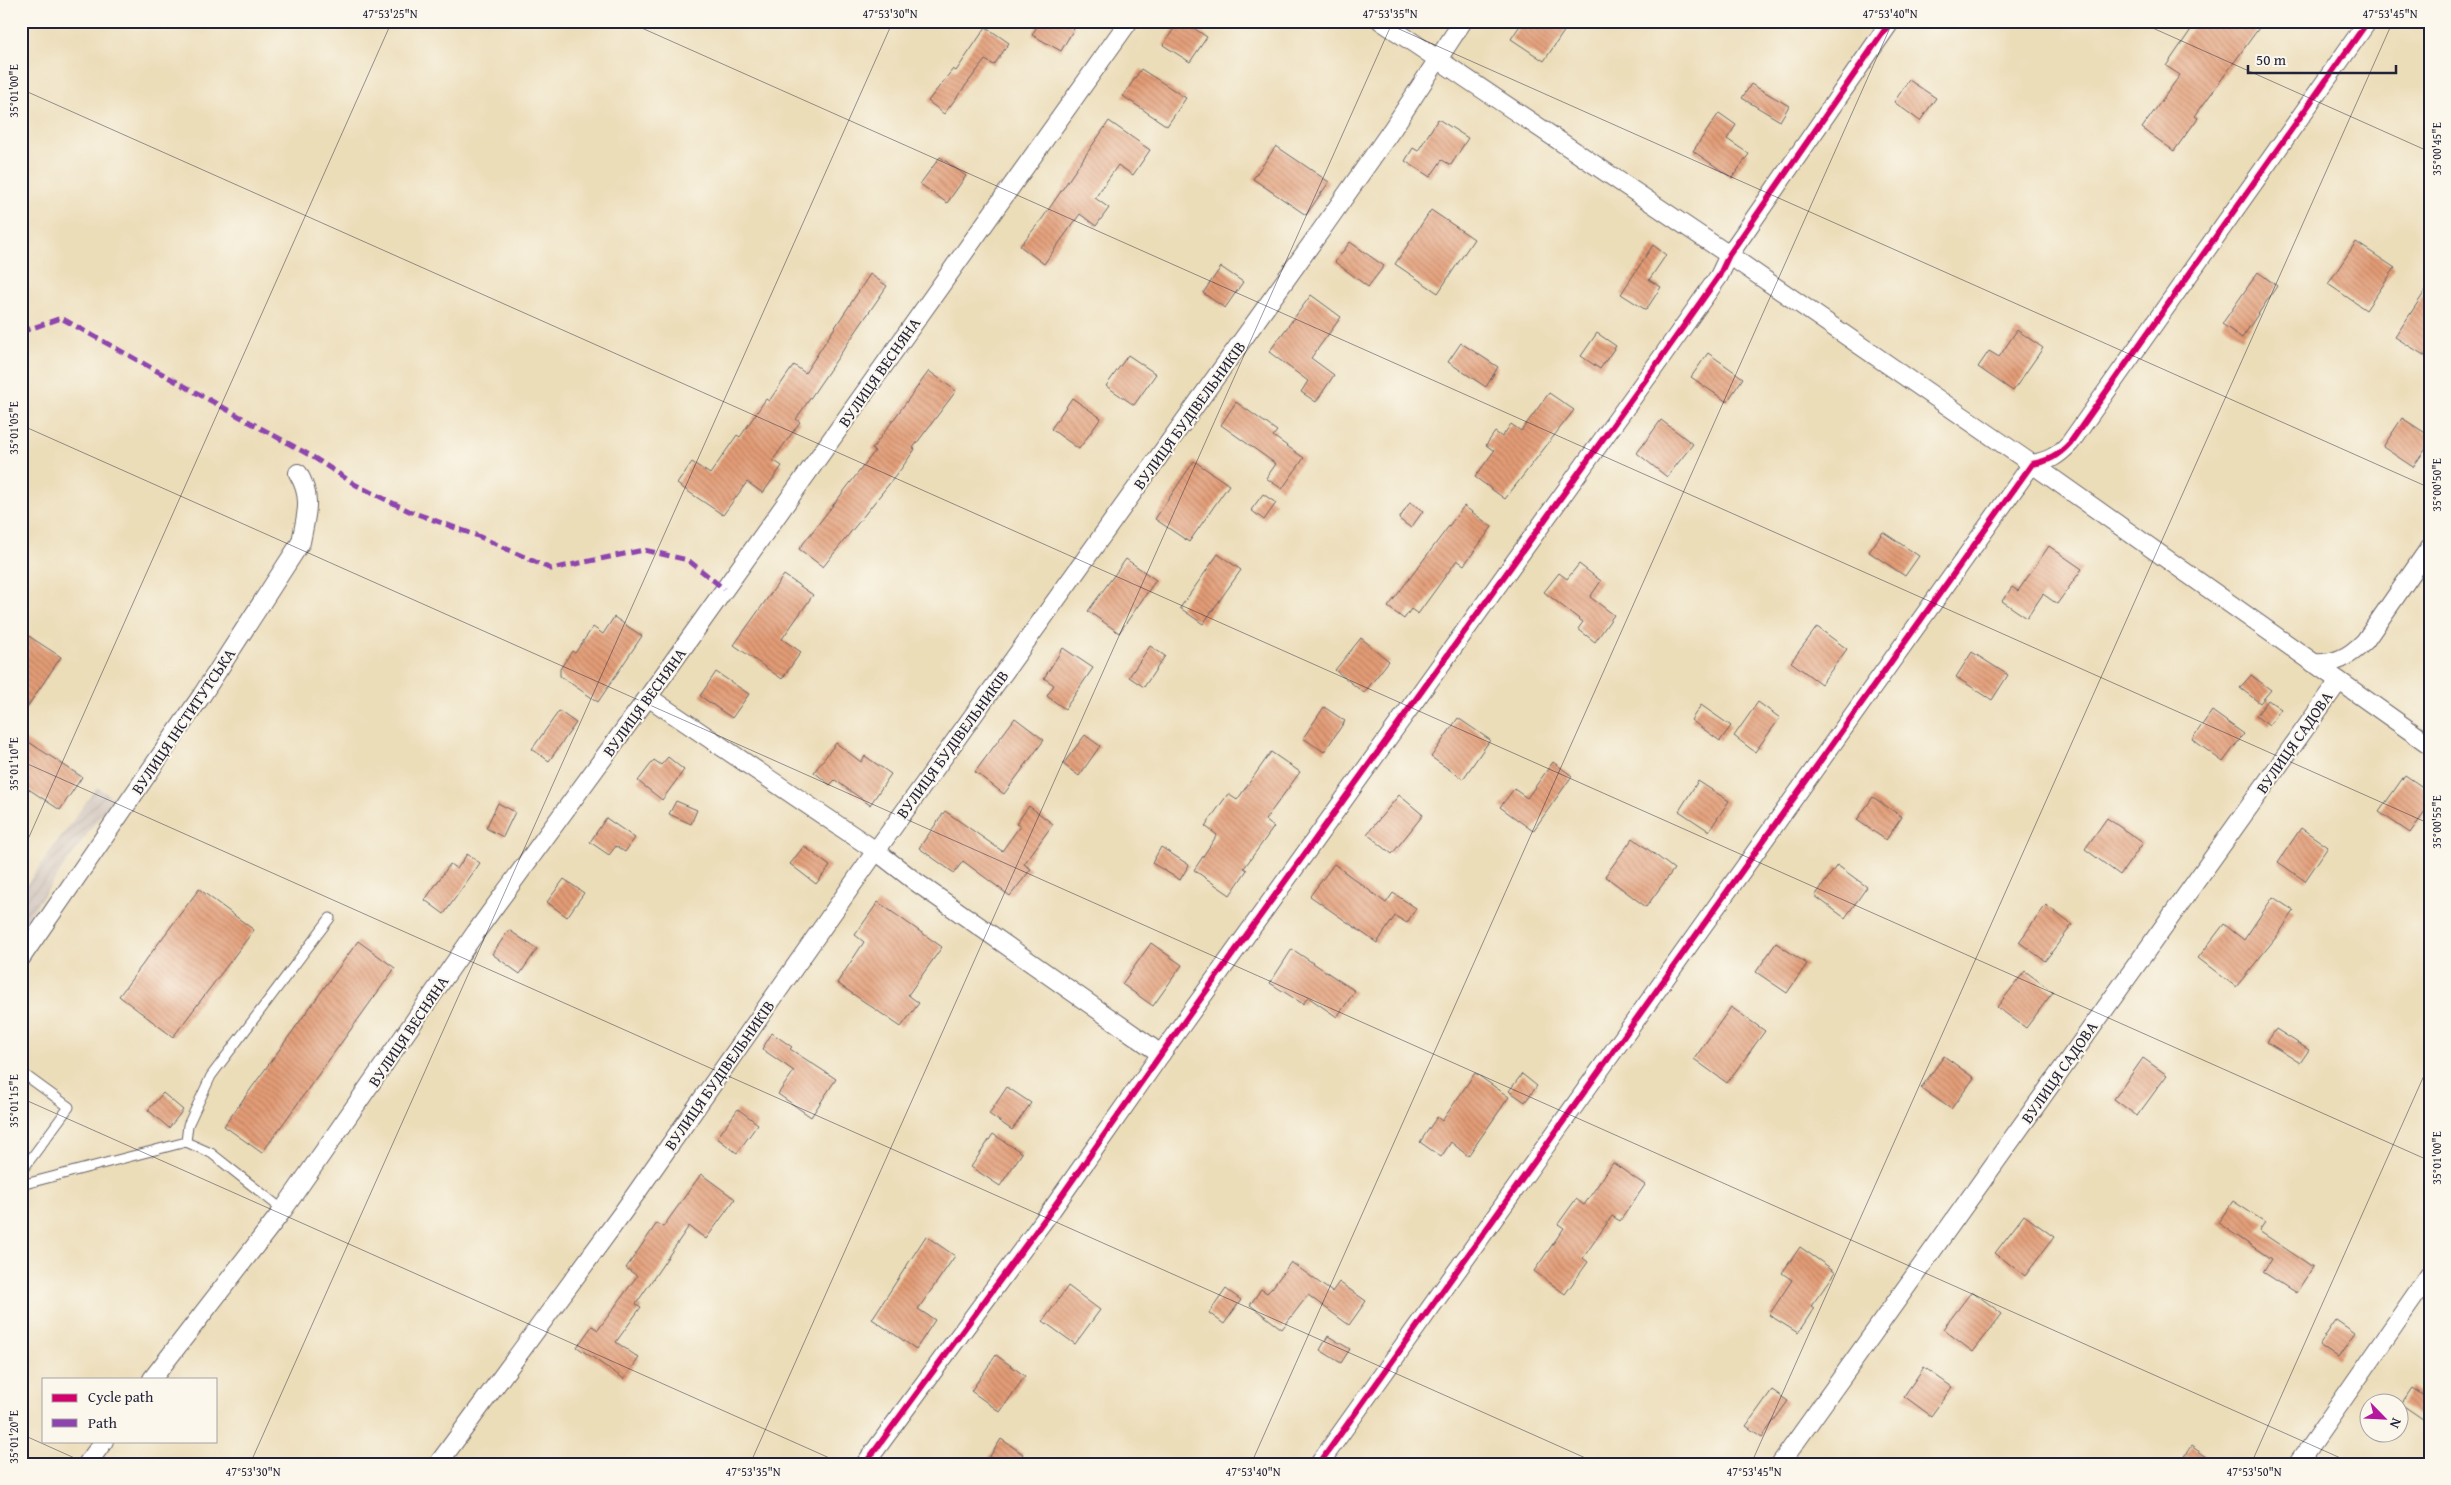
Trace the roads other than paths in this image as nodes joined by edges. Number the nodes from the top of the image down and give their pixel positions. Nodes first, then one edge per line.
1 (1129, 21) edge
2 (1381, 21) edge
3 (1463, 21) edge
4 (1891, 21) edge
5 (2368, 21) edge
6 (1437, 59) junction
7 (1730, 255) junction
8 (2032, 464) junction
9 (298, 473) dead end
10 (2430, 547) edge
11 (2312, 663) junction
12 (2339, 680) junction
13 (648, 697) junction
14 (2430, 745) edge
15 (876, 851) junction
16 (330, 918) dead end
17 (21, 958) edge
18 (1161, 1054) junction
19 (21, 1072) edge
20 (186, 1142) junction
21 (21, 1172) edge
22 (21, 1185) edge
23 (283, 1210) junction
24 (2430, 1274) edge
25 (153, 1378) edge
26 (103, 1442) edge
27 (86, 1464) edge
28 (438, 1464) edge
29 (865, 1464) edge
30 (1319, 1464) edge
31 (1780, 1464) edge
32 (2298, 1464) edge

1 - 13 street, ВУЛИЦЯ ВЕСНЯНА
2 - 6 street
3 - 6 street, ВУЛИЦЯ БУДІВЕЛЬНИКІВ
4 - 7 street
5 - 8 street
6 - 7 street
6 - 15 street, ВУЛИЦЯ БУДІВЕЛЬНИКІВ
7 - 8 street
7 - 18 street
8 - 11 street
8 - 30 street
9 - 17 street, ВУЛИЦЯ ІНСТИТУТСЬКА
10 - 11 street, ВУЛИЦЯ САДОВА
11 - 12 street
12 - 14 street
12 - 31 street, ВУЛИЦЯ САДОВА
13 - 15 street
13 - 23 street, ВУЛИЦЯ ВЕСНЯНА
15 - 18 street
15 - 28 street, ВУЛИЦЯ БУДІВЕЛЬНИКІВ
16 - 20 lane
18 - 29 street
19 - 21 lane
20 - 22 lane
20 - 23 lane
23 - 25 street, ВУЛИЦЯ ВЕСНЯНА
24 - 32 street
26 - 27 street

